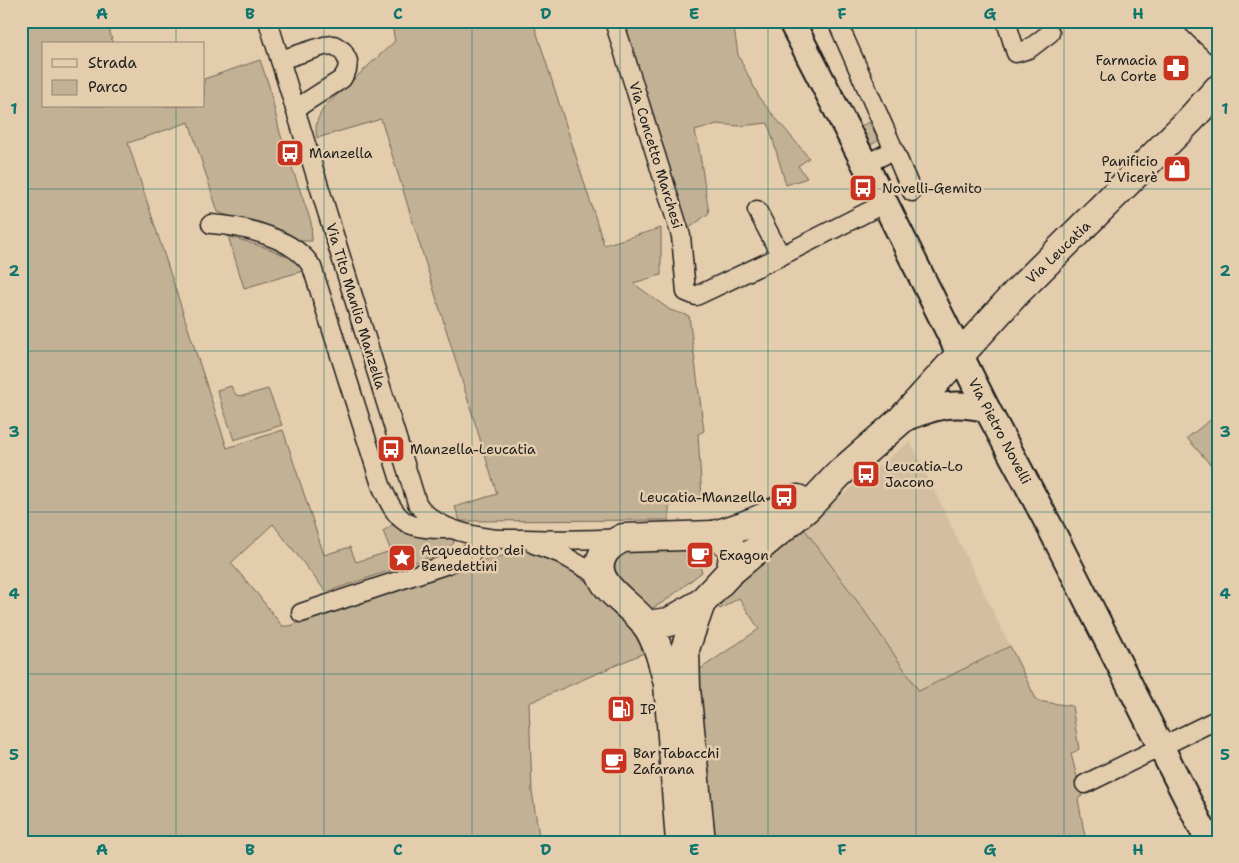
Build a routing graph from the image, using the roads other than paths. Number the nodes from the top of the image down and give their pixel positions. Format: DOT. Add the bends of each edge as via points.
graph roads {
  1 [pos="268,21"];
  2 [pos="614,21"];
  3 [pos="791,21"];
  4 [pos="837,21"];
  5 [pos="1006,21"];
  6 [pos="1191,21"];
  7 [pos="1050,33"];
  8 [pos="1218,47"];
  9 [pos="280,60"];
  10 [pos="1218,89"];
  11 [pos="295,109"];
  12 [pos="894,150"];
  13 [pos="864,165"];
  14 [pos="912,192"];
  15 [pos="885,203"];
  16 [pos="756,210"];
  17 [pos="211,224"];
  18 [pos="781,256"];
  19 [pos="960,354"];
  20 [pos="987,409"];
  21 [pos="902,419"];
  22 [pos="839,474"];
  23 [pos="388,500"];
  24 [pos="417,503"];
  25 [pos="451,529"];
  26 [pos="714,535"];
  27 [pos="484,538"];
  28 [pos="623,538"];
  29 [pos="517,539"];
  30 [pos="730,572"];
  31 [pos="601,577"];
  32 [pos="701,603"];
  33 [pos="301,613"];
  34 [pos="646,624"];
  35 [pos="1218,719"];
  36 [pos="1161,747"];
  37 [pos="1085,784"];
  38 [pos="680,842"];
  39 [pos="701,842"];
  40 [pos="1209,842"];
  1 -- 9 [label="street, Via Tito Manlio Manzella"];
  2 -- 18 [label="street, Via Concetto Marchesi" via="681,236 686,292 696,296"];
  3 -- 13 [label="main road, Via Pietro Novelli"];
  4 -- 12 [label="street"];
  5 -- 7 [label="street" via="1016,53 1028,49"];
  6 -- 8 [label="street"];
  9 -- 11 [label="street, Via Tito Manlio Manzella"];
  9 -- 11 [label="street" via="334,45 343,51 348,61 342,79"];
  10 -- 19 [label="main road, Via Leucatia"];
  11 -- 24 [label="street, Via Tito Manlio Manzella"];
  12 -- 13 [label="street"];
  12 -- 14 [label="street"];
  13 -- 15 [label="main road, Via Pietro Novelli"];
  15 -- 18 [label="street"];
  15 -- 19 [label="main road, Via Pietro Novelli"];
  16 -- 18 [label="street"];
  17 -- 23 [label="street" via="255,232 279,241 307,258"];
  19 -- 20 [label="main road, Via Pietro Novelli"];
  19 -- 21 [label="main road, Via Leucatia"];
  20 -- 21 [label="main road, Via Leucatia" via="944,405"];
  20 -- 36 [label="main road, Via Pietro Novelli"];
  21 -- 22 [label="main road, Via Leucatia"];
  22 -- 26 [label="main road, Via Leucatia" via="773,514"];
  22 -- 30 [label="main road, Via Leucatia" via="808,507"];
  23 -- 24 [label="street" via="405,507"];
  23 -- 25 [label="street" via="399,518 411,525 424,529"];
  24 -- 25 [label="street, Via Tito Manlio Manzella" via="429,517"];
  25 -- 27 [label="street, Via Tito Manlio Manzella"];
  26 -- 28 [label="main road, Via Leucatia"];
  26 -- 30 [label="main road" via="732,548 734,557"];
  27 -- 29 [label="street"];
  27 -- 33 [label="street" via="472,553 448,564"];
  28 -- 29 [label="street"];
  28 -- 31 [label="main road" via="612,543 602,556"];
  29 -- 31 [label="street" via="559,553"];
  30 -- 32 [label="main road, Via Leucatia"];
  31 -- 34 [label="main road"];
  32 -- 34 [label="main road" via="669,622"];
  32 -- 39 [label="main road" via="685,649"];
  34 -- 38 [label="main road" via="659,652 668,684"];
  35 -- 36 [label="street"];
  36 -- 37 [label="street"];
  36 -- 40 [label="main road, Via Pietro Novelli"];
}
